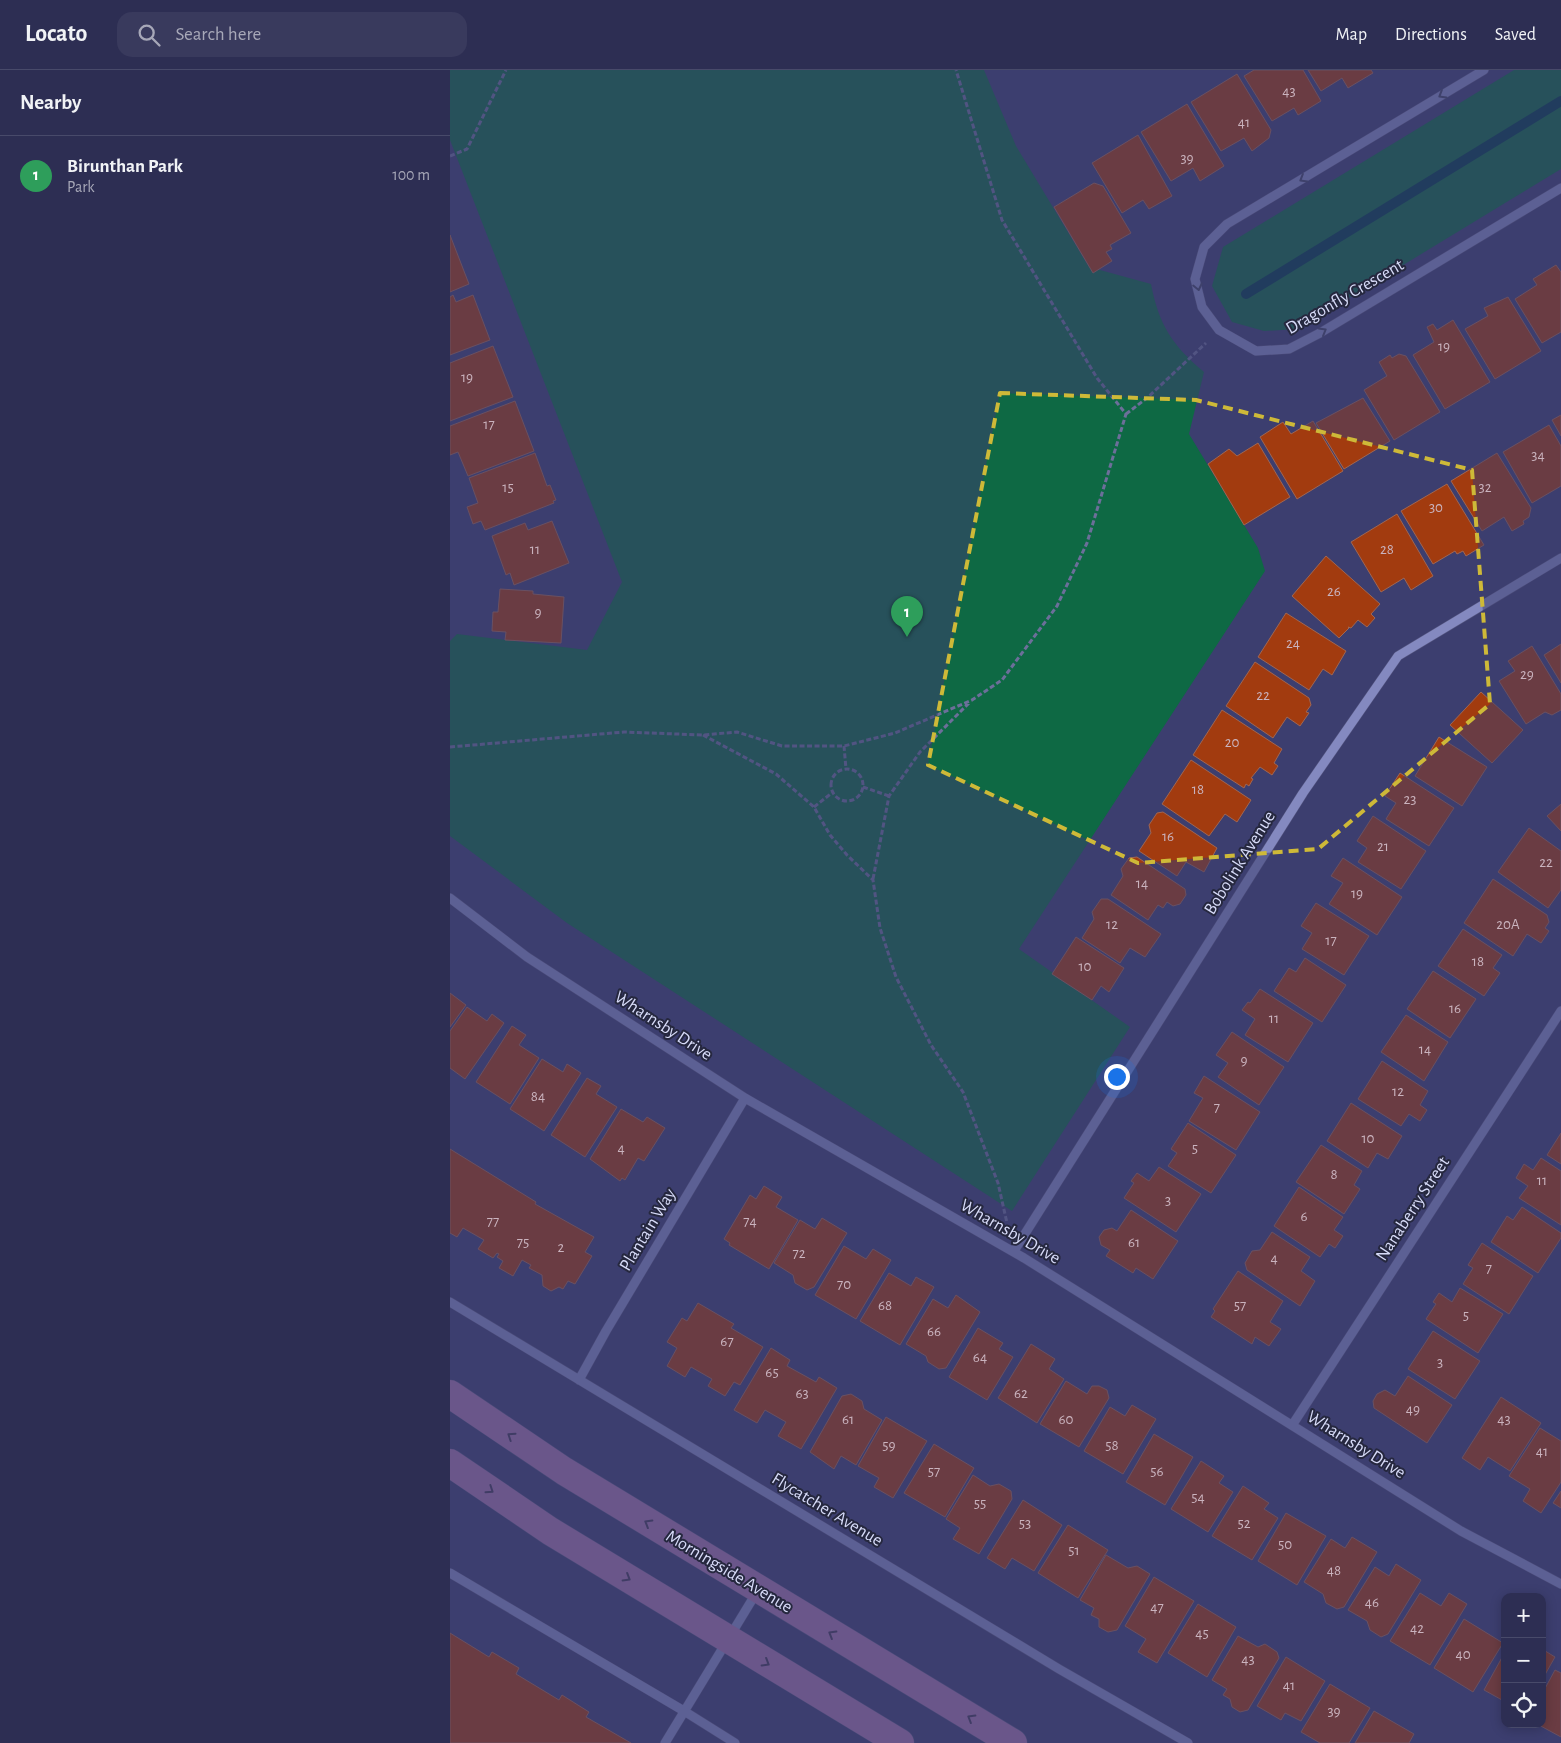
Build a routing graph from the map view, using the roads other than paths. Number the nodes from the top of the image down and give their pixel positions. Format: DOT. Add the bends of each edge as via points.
graph roads {
  1 [pos="1484,70"];
  2 [pos="1561,188"];
  3 [pos="1561,558"];
  4 [pos="450,898"];
  5 [pos="1561,1011"];
  6 [pos="745,1098"];
  7 [pos="1014,1252"];
  8 [pos="450,1302"];
  9 [pos="579,1380"];
  10 [pos="450,1394"];
  11 [pos="1293,1424"];
  12 [pos="450,1463"];
  13 [pos="450,1573"];
  14 [pos="1561,1584"];
  15 [pos="758,1590"];
  16 [pos="727,1640"];
  17 [pos="684,1710"];
  18 [pos="665,1743"];
  19 [pos="735,1743"];
  20 [pos="900,1743"];
  21 [pos="1013,1743"];
  22 [pos="1188,1743"];
  1 -- 2 [label="street, Dragonfly Crescent, one-way" via="1227,224 1204,247 1196,279 1202,307 1219,330 1256,351 1289,349 1320,334"];
  3 -- 7 [label="street, Bobolink Avenue" via="1398,656 1303,793"];
  4 -- 6 [label="street, Wharnsby Drive" via="527,957"];
  5 -- 11 [label="street, Nanaberry Street"];
  6 -- 7 [label="street, Wharnsby Drive"];
  6 -- 9 [label="street, Plantain Way"];
  7 -- 11 [label="street, Wharnsby Drive"];
  8 -- 9 [label="street, Flycatcher Avenue"];
  9 -- 22 [label="street, Flycatcher Avenue"];
  15 -- 10 [label="main road, Morningside Avenue, one-way" via="564,1471"];
  11 -- 14 [label="street, Wharnsby Drive" via="1461,1531"];
  12 -- 16 [label="main road, one-way" via="550,1531"];
  13 -- 17 [label="street"];
  15 -- 16 [label="street"];
  21 -- 15 [label="main road, Morningside Avenue, one-way"];
  16 -- 17 [label="street"];
  16 -- 20 [label="main road, one-way"];
  17 -- 18 [label="street"];
  17 -- 19 [label="street"];
}
